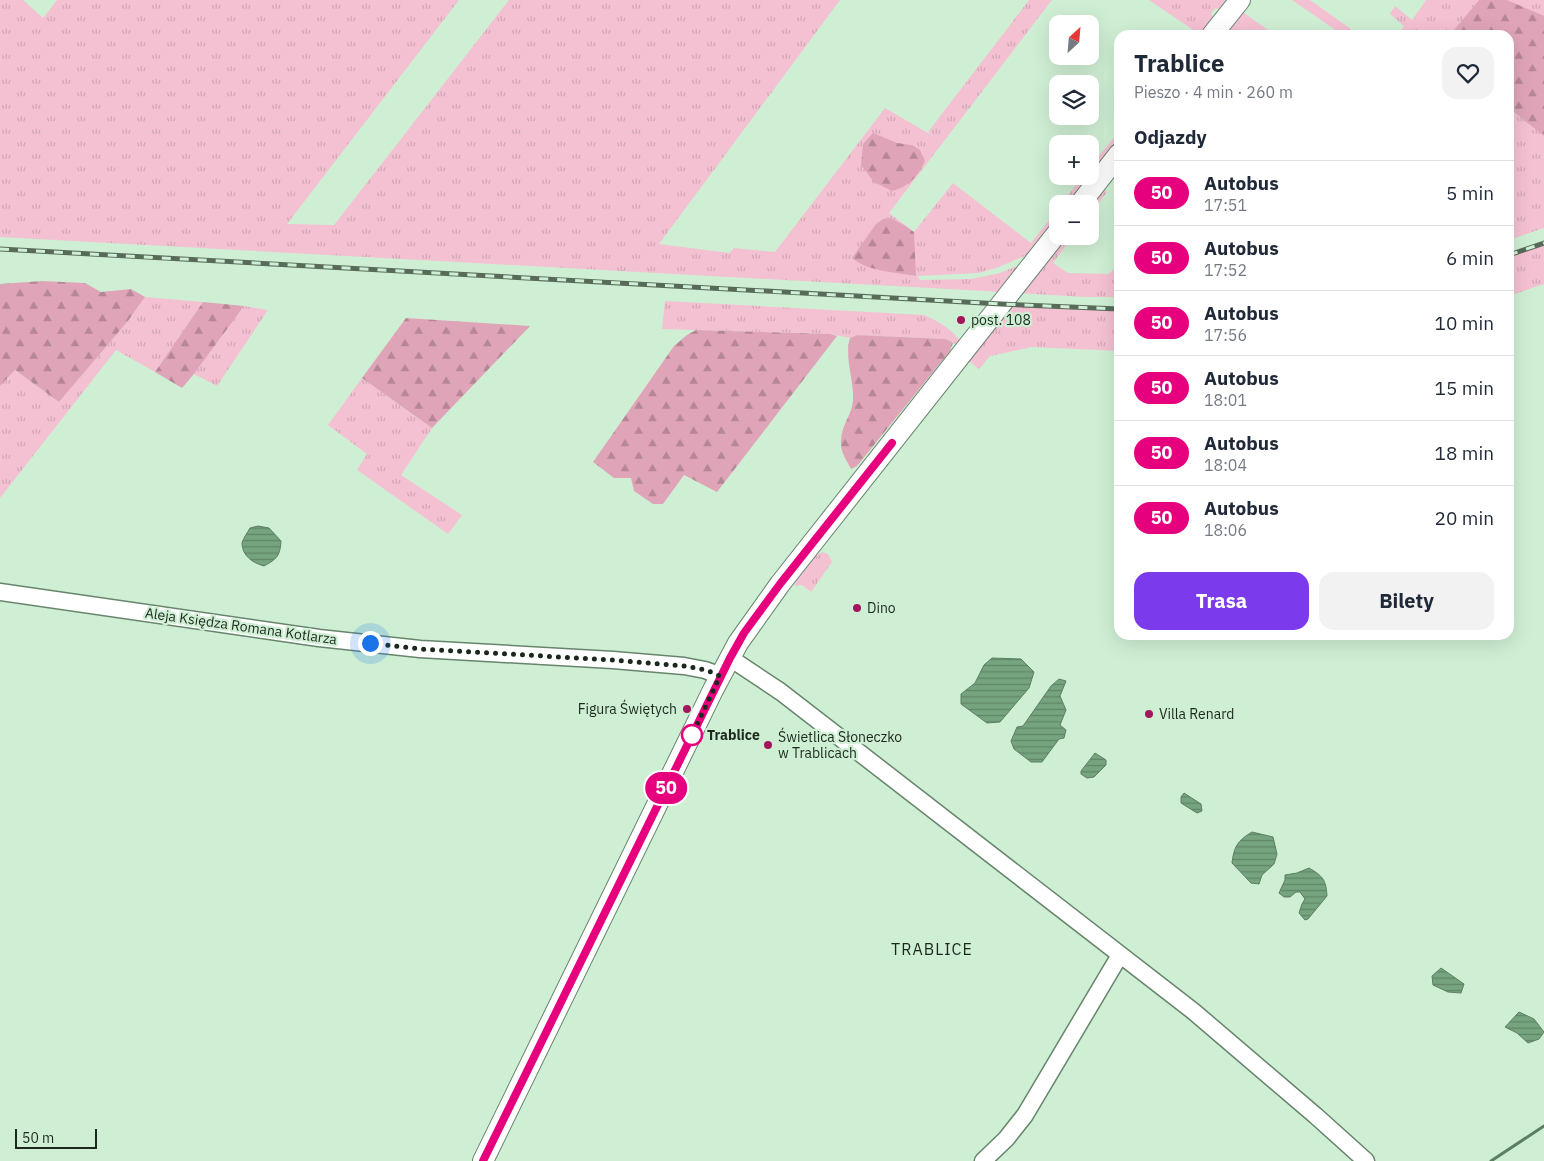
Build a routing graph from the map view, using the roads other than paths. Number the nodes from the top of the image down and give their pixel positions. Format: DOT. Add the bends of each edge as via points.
graph roads {
  1 [pos="1240,0"];
  2 [pos="1216,30"];
  3 [pos="1114,160"];
  4 [pos="1087,195"];
  5 [pos="1049,244"];
  6 [pos="0,592"];
  7 [pos="725,667"];
  8 [pos="1120,955"];
  9 [pos="483,1161"];
  10 [pos="983,1161"];
  11 [pos="1366,1161"];
  1 -- 2 [label="main road"];
  3 -- 4 [label="main road"];
  5 -- 7 [label="main road" via="780,584 744,633"];
  6 -- 7 [label="street, Aleja Księdza Romana Kotlarza" via="319,638 420,649 613,660 706,670"];
  7 -- 8 [label="street, Aleja Księdza Romana Kotlarza" via="781,692"];
  7 -- 9 [label="main road"];
  8 -- 10 [label="street" via="1025,1115"];
  8 -- 11 [label="street, Aleja Księdza Romana Kotlarza" via="1192,1011"];
}
